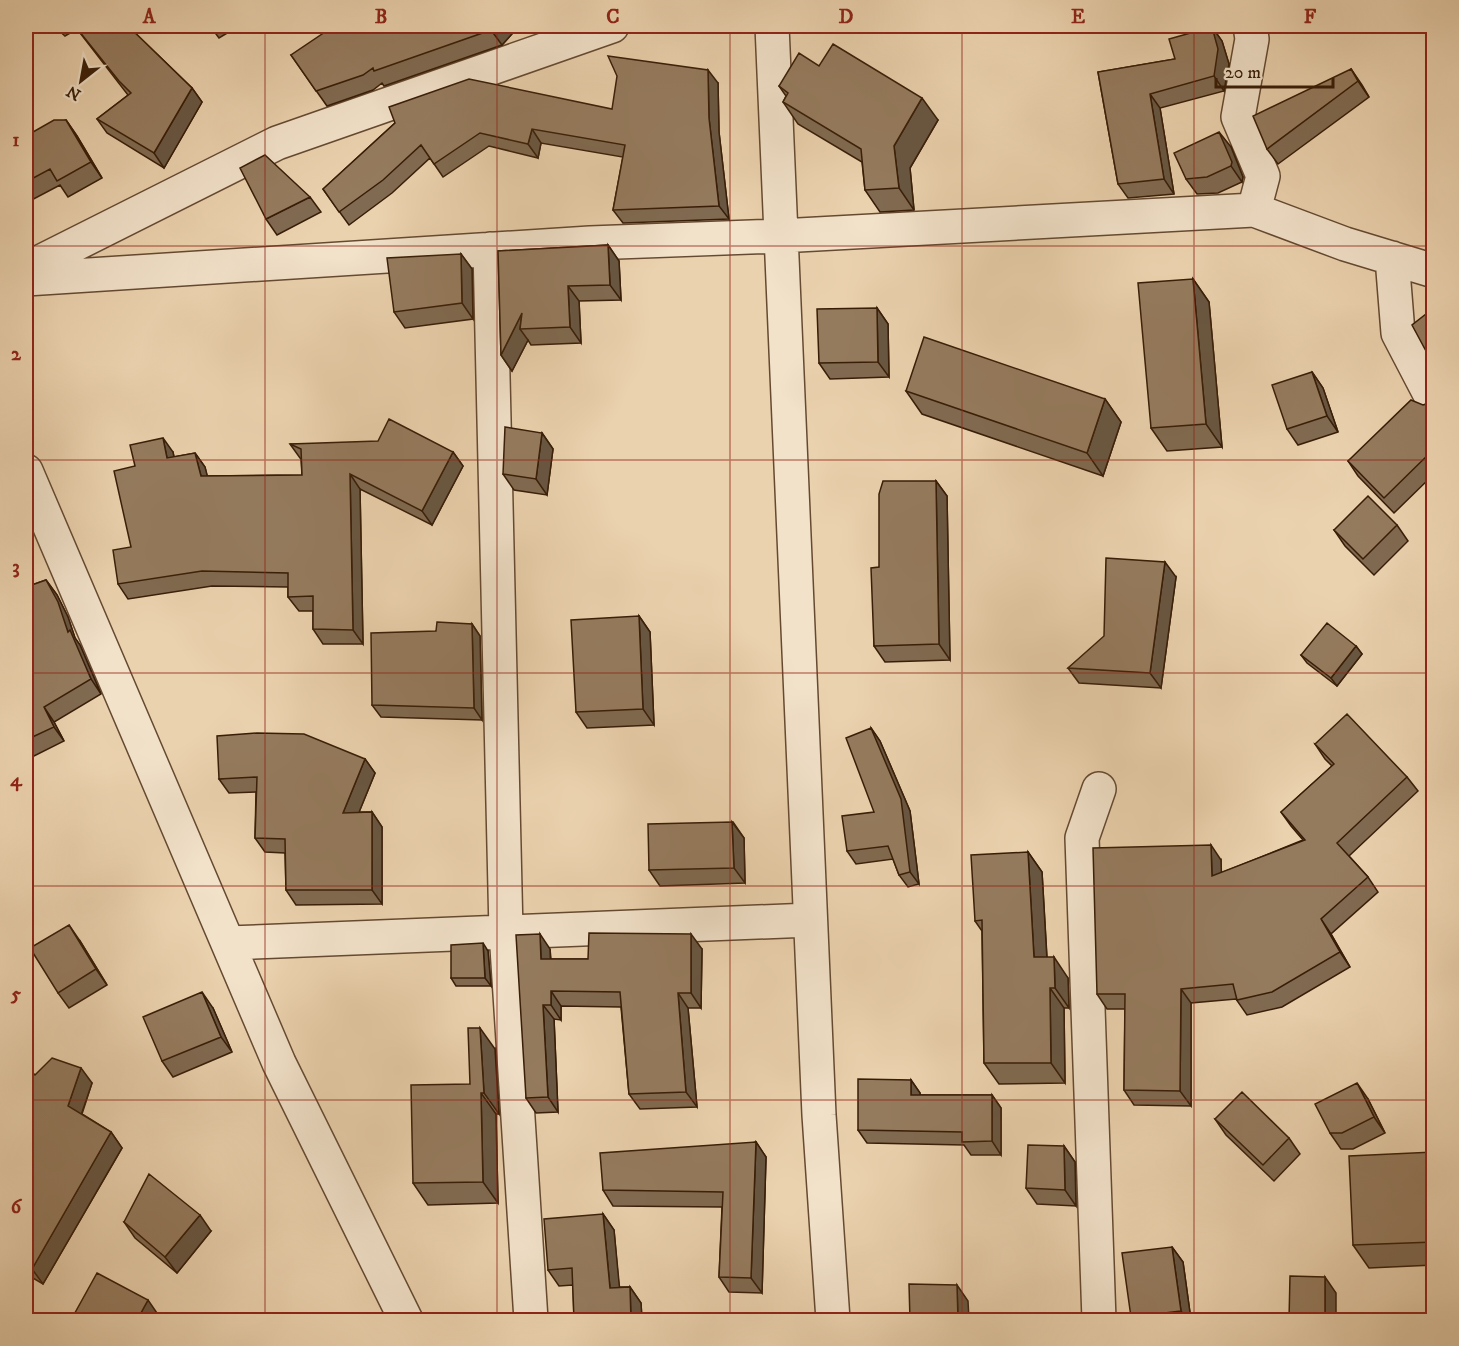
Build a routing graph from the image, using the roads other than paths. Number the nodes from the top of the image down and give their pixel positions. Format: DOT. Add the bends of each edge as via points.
graph roads {
  1 [pos="612,26"];
  2 [pos="772,26"];
  3 [pos="1250,26"];
  4 [pos="1254,210"];
  5 [pos="780,236"];
  6 [pos="490,249"];
  7 [pos="1392,258"];
  8 [pos="26,268"];
  9 [pos="1434,271"];
  10 [pos="26,279"];
  11 [pos="1434,402"];
  12 [pos="26,471"];
  13 [pos="1099,789"];
  14 [pos="810,920"];
  15 [pos="506,932"];
  16 [pos="228,943"];
  17 [pos="406,1320"];
  18 [pos="531,1320"];
  19 [pos="832,1320"];
  20 [pos="1099,1320"];
  1 -- 8 [label="street" via="277,143"];
  2 -- 5 [label="street"];
  3 -- 4 [label="street" via="1252,39 1238,117 1263,176"];
  4 -- 5 [label="street"];
  4 -- 7 [label="street"];
  5 -- 6 [label="street"];
  5 -- 14 [label="street"];
  6 -- 10 [label="street"];
  6 -- 15 [label="street"];
  7 -- 9 [label="street"];
  7 -- 11 [label="street" via="1398,333"];
  12 -- 16 [label="street"];
  13 -- 20 [label="street" via="1082,838"];
  14 -- 15 [label="street"];
  14 -- 19 [label="street"];
  15 -- 16 [label="street"];
  15 -- 18 [label="street"];
  16 -- 17 [label="street" via="279,1063"];
}
